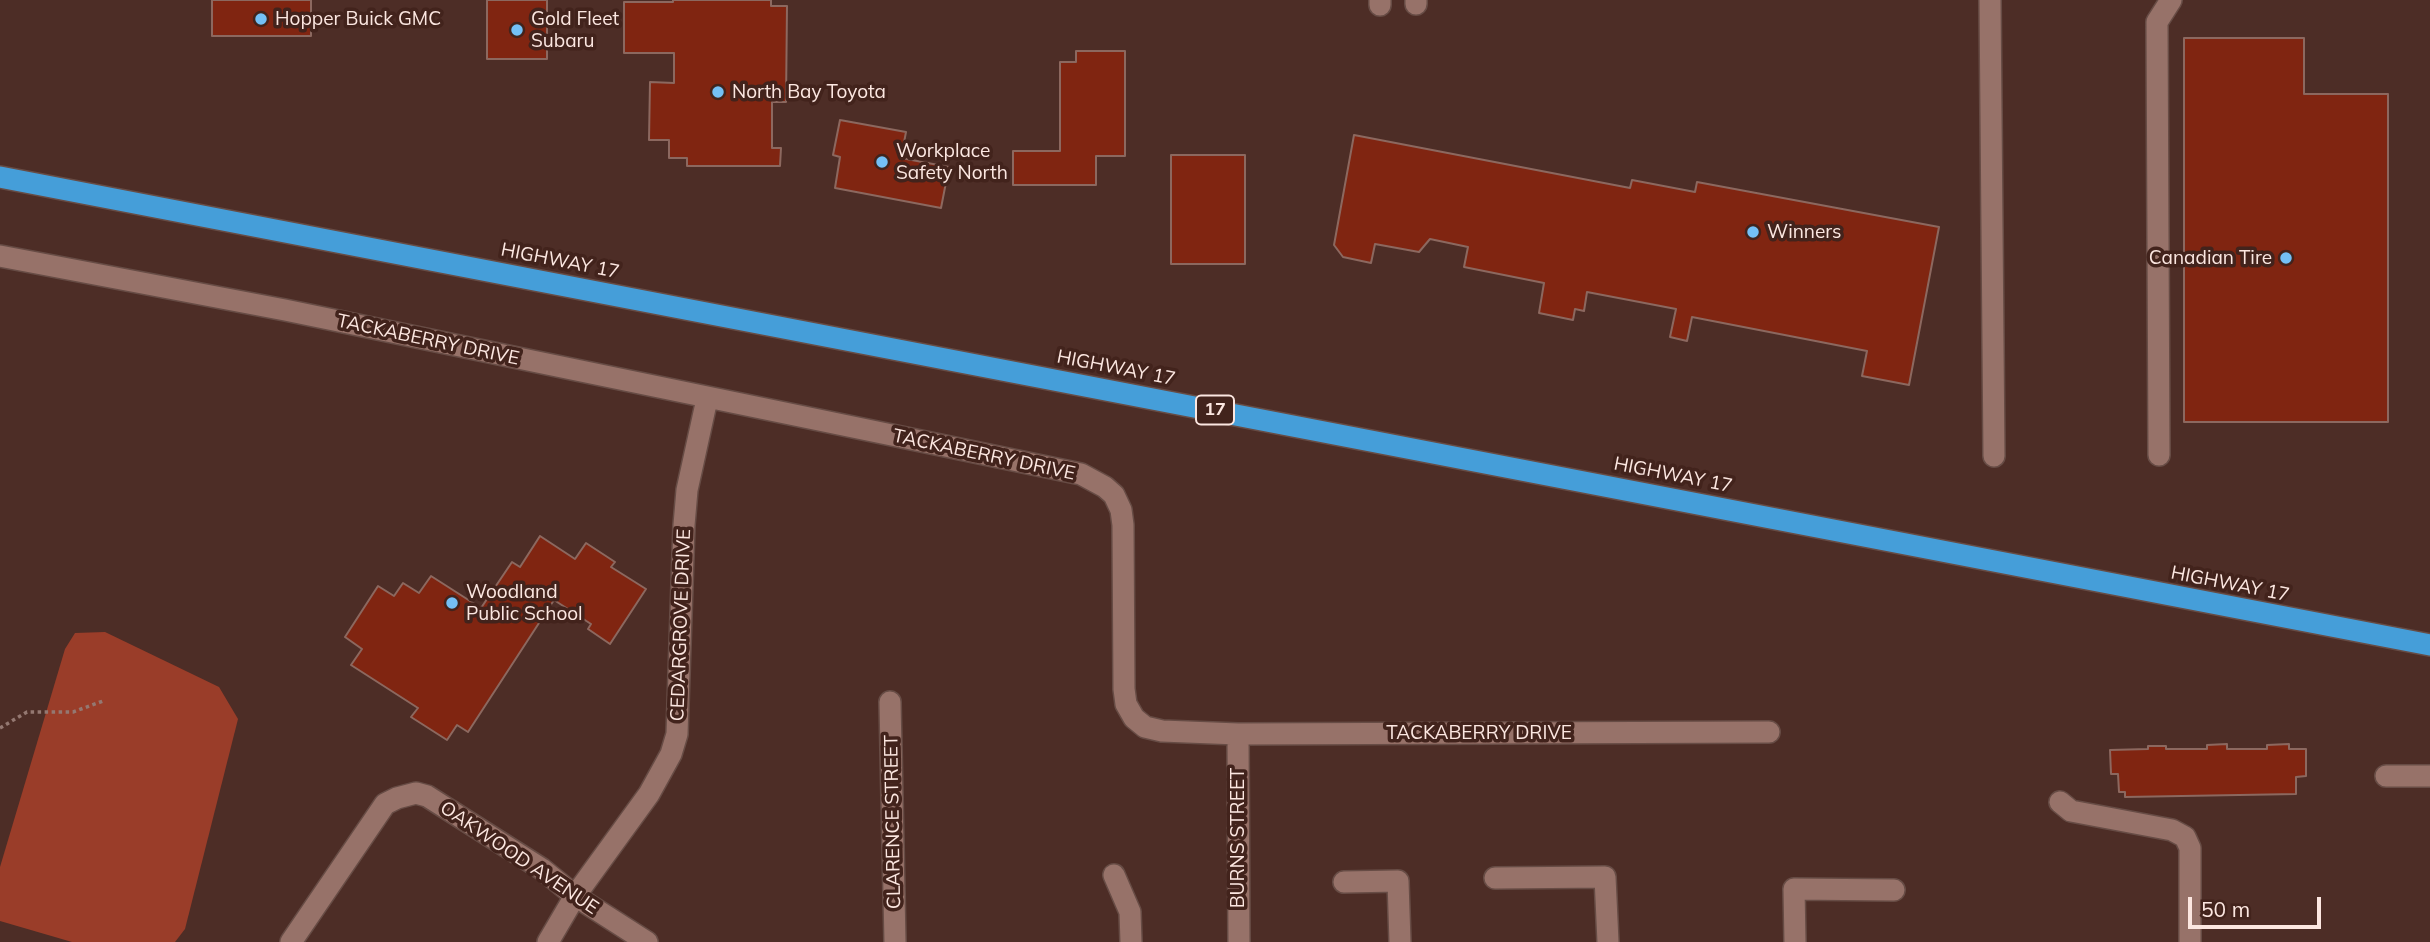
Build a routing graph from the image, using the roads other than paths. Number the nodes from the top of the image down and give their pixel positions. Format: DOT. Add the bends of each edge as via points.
graph roads {
  1 [pos="1990,0"];
  2 [pos="2171,0"];
  3 [pos="0,177"];
  4 [pos="0,256"];
  5 [pos="707,399"];
  6 [pos="2159,455"];
  7 [pos="1994,456"];
  8 [pos="2430,645"];
  9 [pos="890,702"];
  10 [pos="1769,732"];
  11 [pos="1238,734"];
  12 [pos="2386,776"];
  13 [pos="2430,776"];
  14 [pos="2060,802"];
  15 [pos="1114,875"];
  16 [pos="1495,878"];
  17 [pos="1344,882"];
  18 [pos="1894,890"];
  19 [pos="575,896"];
  20 [pos="290,942"];
  21 [pos="548,942"];
  22 [pos="647,942"];
  23 [pos="895,942"];
  24 [pos="1131,942"];
  25 [pos="1239,942"];
  26 [pos="1400,942"];
  27 [pos="1608,942"];
  28 [pos="1795,942"];
  29 [pos="2190,942"];
  1 -- 7 [label="street"];
  2 -- 6 [label="street" via="2157,22"];
  3 -- 8 [label="highway, HIGHWAY 17 / 17"];
  4 -- 5 [label="street, TACKABERRY DRIVE" via="285,310"];
  5 -- 11 [label="street, TACKABERRY DRIVE" via="1081,474 1105,487 1114,495 1123,525 1126,704 1145,727"];
  5 -- 19 [label="street, CEDARGROVE DRIVE" via="684,525 677,734 649,794"];
  9 -- 23 [label="street, CLARENCE STREET"];
  10 -- 11 [label="street, TACKABERRY DRIVE"];
  11 -- 25 [label="street, BURNS STREET"];
  12 -- 13 [label="street"];
  14 -- 29 [label="street" via="2071,811 2172,830 2185,837 2190,848"];
  15 -- 24 [label="street" via="1130,912"];
  16 -- 27 [label="street" via="1605,877"];
  17 -- 26 [label="street" via="1398,881"];
  18 -- 28 [label="street" via="1794,889"];
  19 -- 20 [label="street, OAKWOOD AVENUE" via="542,869 416,793 385,804"];
  19 -- 21 [label="street, CEDARGROVE DRIVE"];
  19 -- 22 [label="street, OAKWOOD AVENUE"];
}
